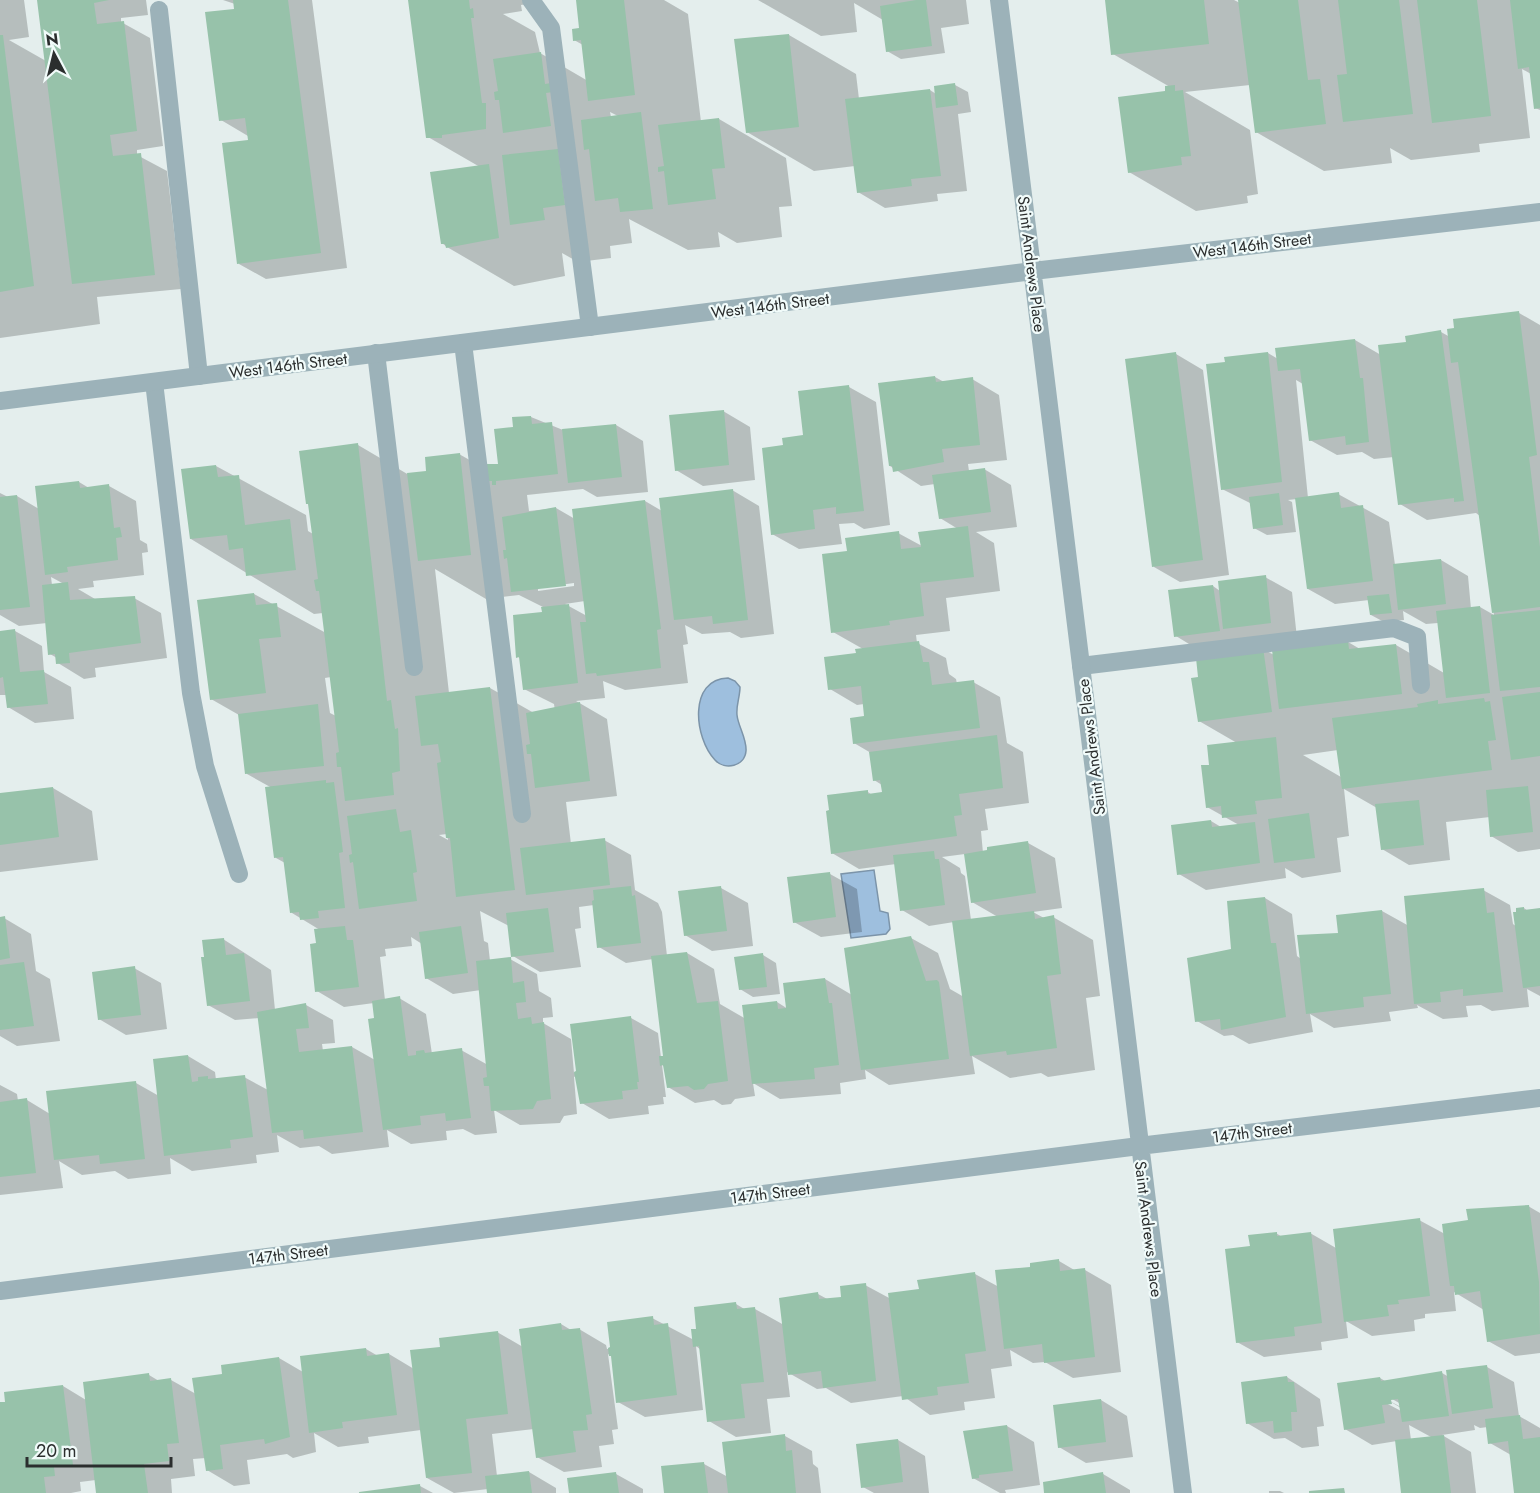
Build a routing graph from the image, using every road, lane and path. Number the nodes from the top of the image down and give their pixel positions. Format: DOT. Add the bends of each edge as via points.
graph roads {
  1 [pos="531,0"];
  2 [pos="999,0"];
  3 [pos="159,10"];
  4 [pos="1540,212"];
  5 [pos="1034,271"];
  6 [pos="590,327"];
  7 [pos="463,343"];
  8 [pos="376,353"];
  9 [pos="199,376"];
  10 [pos="154,382"];
  11 [pos="0,401"];
  12 [pos="1081,666"];
  13 [pos="414,667"];
  14 [pos="1421,686"];
  15 [pos="522,814"];
  16 [pos="239,874"];
  17 [pos="1540,1098"];
  18 [pos="1139,1146"];
  19 [pos="0,1291"];
  20 [pos="1183,1493"];
  1 -- 6 [label="street" via="551,27"];
  2 -- 5 [label="street, Saint Andrews Place"];
  3 -- 9 [label="street"];
  4 -- 5 [label="street, West 146th Street"];
  5 -- 6 [label="street, West 146th Street"];
  5 -- 12 [label="street, Saint Andrews Place"];
  6 -- 7 [label="street, West 146th Street"];
  7 -- 8 [label="street, West 146th Street"];
  7 -- 15 [label="street"];
  8 -- 9 [label="street, West 146th Street"];
  8 -- 13 [label="street"];
  9 -- 10 [label="street, West 146th Street"];
  10 -- 11 [label="street, West 146th Street"];
  10 -- 16 [label="street" via="191,693 205,766"];
  12 -- 14 [label="street" via="1394,628 1417,637"];
  12 -- 18 [label="street, Saint Andrews Place"];
  17 -- 18 [label="street, 147th Street"];
  18 -- 19 [label="street, 147th Street"];
  18 -- 20 [label="street, Saint Andrews Place"];
}
